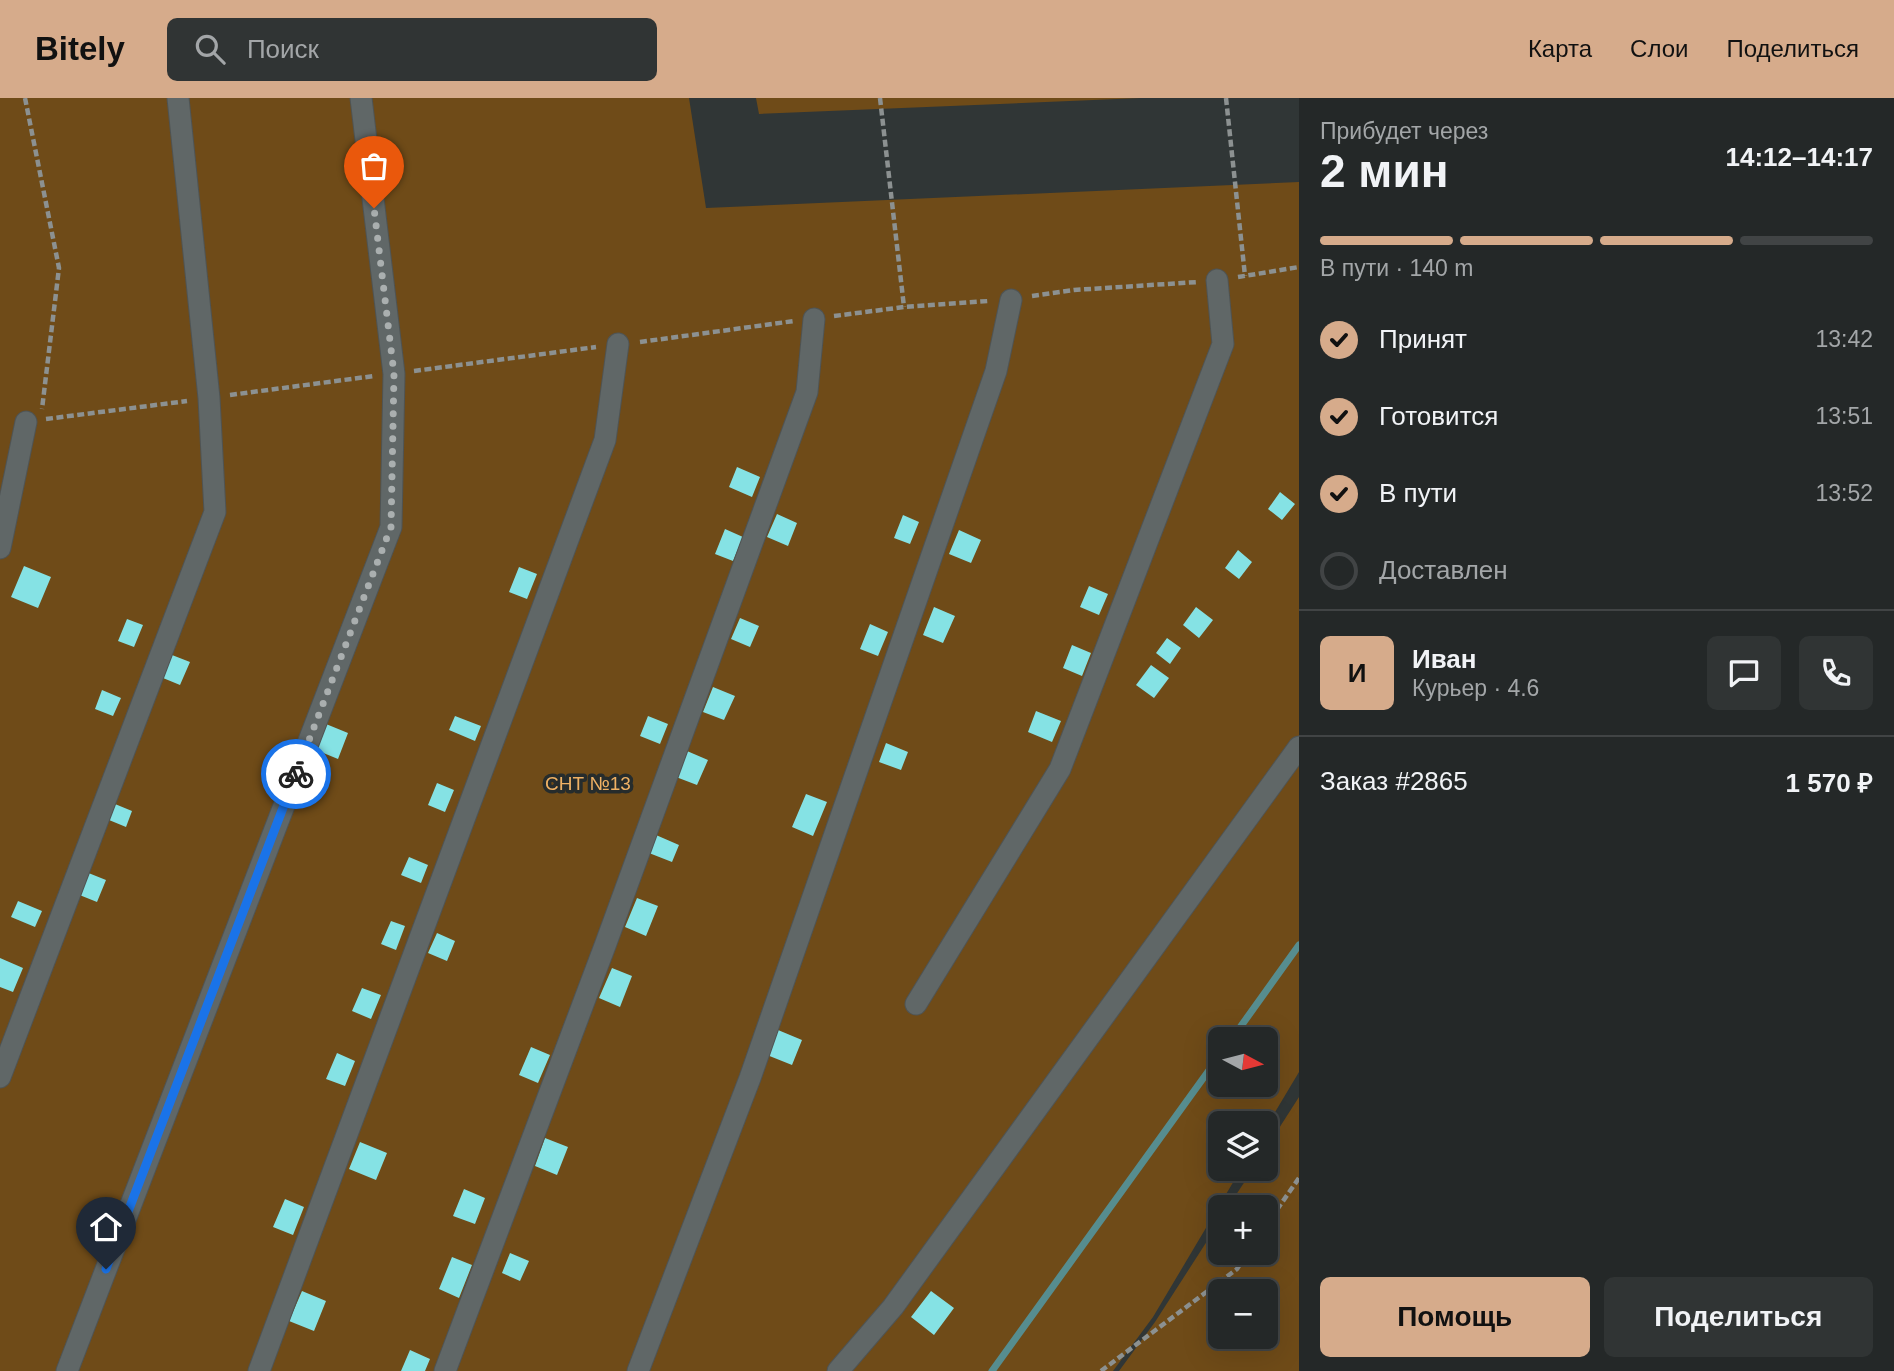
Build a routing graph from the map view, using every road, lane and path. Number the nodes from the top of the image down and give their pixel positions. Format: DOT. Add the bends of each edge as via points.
graph roads {
  1 [pos="25,98"];
  2 [pos="178,98"];
  3 [pos="361,98"];
  4 [pos="880,98"];
  5 [pos="1226,98"];
  6 [pos="1299,267"];
  7 [pos="1245,276"];
  8 [pos="1217,280"];
  9 [pos="1011,300"];
  10 [pos="904,307"];
  11 [pos="814,319"];
  12 [pos="618,344"];
  13 [pos="394,374"];
  14 [pos="209,398"];
  15 [pos="26,422"];
  16 [pos="0,548"];
  17 [pos="1299,747"];
  18 [pos="916,1004"];
  19 [pos="0,1077"];
  20 [pos="1299,1178"];
  21 [pos="1278,1208"];
  22 [pos="1240,1265"];
  23 [pos="67,1371"];
  24 [pos="259,1371"];
  25 [pos="445,1371"];
  26 [pos="638,1371"];
  27 [pos="838,1371"];
  28 [pos="1101,1371"];
  1 -- 14 [label="path" via="59,268 41,420"];
  2 -- 14 [label="lane"];
  3 -- 13 [label="lane"];
  4 -- 10 [label="path"];
  5 -- 7 [label="path"];
  6 -- 7 [label="path"];
  7 -- 8 [label="path"];
  8 -- 9 [label="path" via="1074,290"];
  8 -- 18 [label="lane" via="1223,344 1060,769"];
  9 -- 10 [label="path"];
  9 -- 26 [label="lane" via="996,371 755,1065"];
  10 -- 11 [label="path"];
  11 -- 12 [label="path"];
  11 -- 25 [label="lane" via="807,391"];
  12 -- 13 [label="path"];
  12 -- 24 [label="lane" via="605,440"];
  13 -- 14 [label="path"];
  13 -- 23 [label="lane" via="391,527"];
  14 -- 19 [label="lane" via="215,512"];
  15 -- 16 [label="lane"];
  17 -- 27 [label="lane" via="893,1307"];
  20 -- 21 [label="path"];
  22 -- 28 [label="path"];
}
